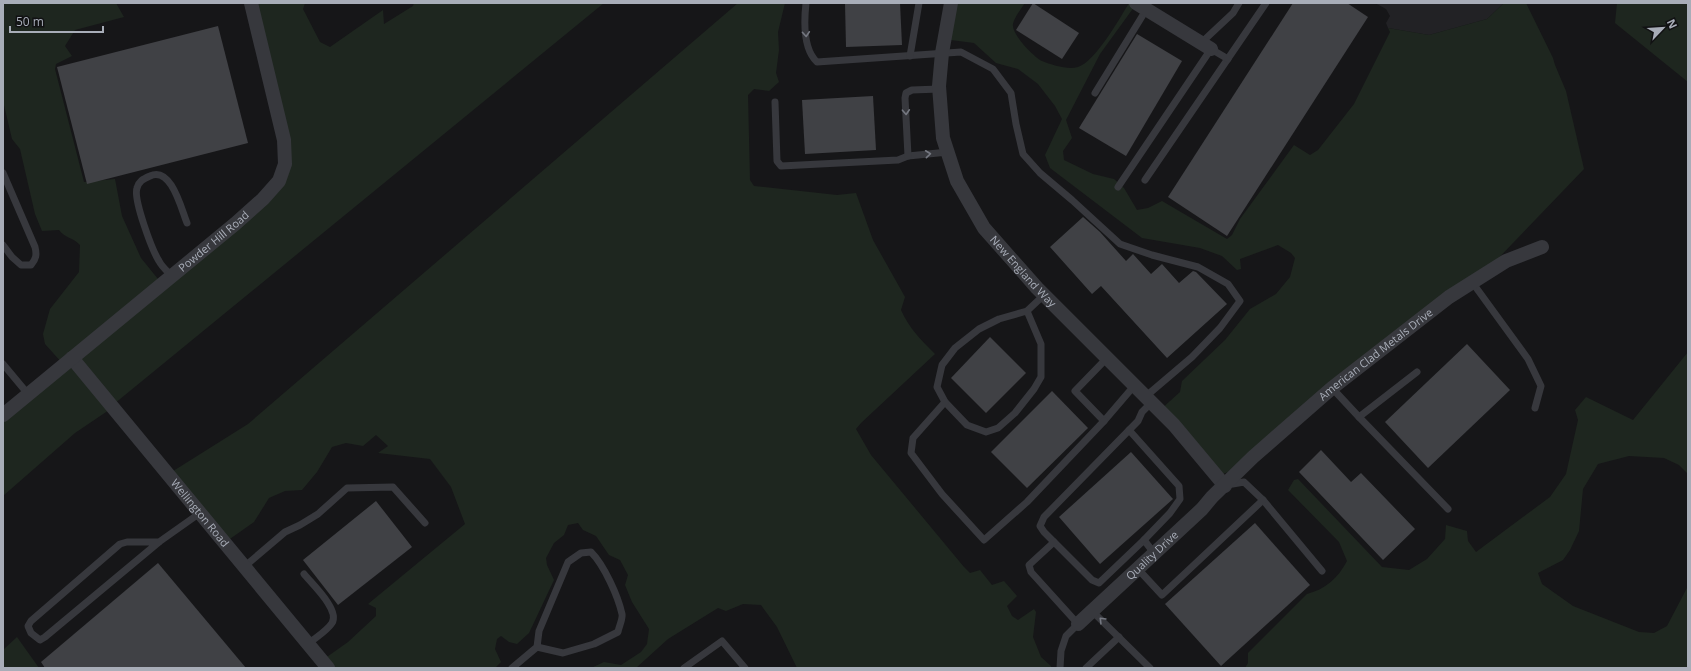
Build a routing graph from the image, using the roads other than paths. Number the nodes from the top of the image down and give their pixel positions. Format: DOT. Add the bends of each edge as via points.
graph roads {
  1 [pos="251,3"];
  2 [pos="806,3"];
  3 [pos="919,3"];
  4 [pos="951,3"];
  5 [pos="1239,3"];
  6 [pos="1266,3"];
  7 [pos="1141,6"];
  8 [pos="1206,46"];
  9 [pos="942,54"];
  10 [pos="910,56"];
  11 [pos="1228,59"];
  12 [pos="939,89"];
  13 [pos="1095,93"];
  14 [pos="774,102"];
  15 [pos="948,152"];
  16 [pos="908,156"];
  17 [pos="3,173"];
  18 [pos="1145,180"];
  19 [pos="1118,187"];
  20 [pos="187,223"];
  21 [pos="3,245"];
  22 [pos="1542,247"];
  23 [pos="171,275"];
  24 [pos="1472,282"];
  25 [pos="1044,295"];
  26 [pos="1027,311"];
  27 [pos="72,358"];
  28 [pos="1107,358"];
  29 [pos="3,364"];
  30 [pos="1417,372"];
  31 [pos="1134,386"];
  32 [pos="1332,388"];
  33 [pos="28,394"];
  34 [pos="1148,400"];
  35 [pos="945,402"];
  36 [pos="1535,408"];
  37 [pos="3,415"];
  38 [pos="1359,417"];
  39 [pos="1104,421"];
  40 [pos="1129,430"];
  41 [pos="1225,486"];
  42 [pos="1263,500"];
  43 [pos="1448,509"];
  44 [pos="200,513"];
  45 [pos="425,522"];
  46 [pos="1144,540"];
  47 [pos="159,542"];
  48 [pos="1054,542"];
  49 [pos="1154,553"];
  50 [pos="244,567"];
  51 [pos="1137,568"];
  52 [pos="1322,571"];
  53 [pos="304,574"];
  54 [pos="1092,610"];
  55 [pos="1078,624"];
  56 [pos="1119,637"];
  57 [pos="308,644"];
  58 [pos="537,647"];
  59 [pos="328,668"];
  60 [pos="512,668"];
  61 [pos="684,668"];
  62 [pos="745,668"];
  63 [pos="1060,668"];
  64 [pos="1086,668"];
  65 [pos="1150,668"];
  1 -- 23 [label="street, Powder Hill Road" via="284,140 285,164 279,181 263,199"];
  2 -- 10 [label="lane, one-way" via="807,47 817,62"];
  3 -- 10 [label="lane"];
  4 -- 9 [label="street, New England Way"];
  5 -- 8 [label="lane"];
  6 -- 11 [label="lane"];
  7 -- 8 [label="street"];
  7 -- 13 [label="lane"];
  8 -- 11 [label="lane"];
  8 -- 19 [label="lane"];
  9 -- 10 [label="lane"];
  9 -- 12 [label="street, New England Way"];
  9 -- 34 [label="lane" via="961,52 993,69 1011,93 1023,154 1120,244 1198,267 1228,284 1240,301 1220,328"];
  11 -- 18 [label="lane"];
  12 -- 15 [label="street, New England Way" via="943,138"];
  12 -- 16 [label="lane, one-way" via="912,90 906,93"];
  14 -- 16 [label="lane" via="777,161 781,166 898,160"];
  16 -- 15 [label="lane, one-way"];
  15 -- 25 [label="street, New England Way" via="957,181 984,228"];
  17 -- 21 [label="lane" via="35,247 35,260 31,265 21,265"];
  20 -- 23 [label="lane" via="170,181 164,176 154,174 142,180 136,195 144,224 159,262"];
  22 -- 24 [label="street, American Clad Metals Drive" via="1506,261"];
  23 -- 27 [label="street, Powder Hill Road"];
  24 -- 32 [label="street, American Clad Metals Drive" via="1449,296"];
  24 -- 36 [label="lane" via="1528,359 1541,386"];
  25 -- 26 [label="lane"];
  25 -- 28 [label="street, New England Way"];
  26 -- 35 [label="lane" via="999,319 979,329 955,348 942,365 937,387"];
  26 -- 35 [label="lane" via="1041,344 1041,377 1015,413 998,428 986,432 967,426"];
  27 -- 33 [label="street, Powder Hill Road"];
  27 -- 44 [label="street, Wellington Road"];
  28 -- 31 [label="street, New England Way"];
  28 -- 39 [label="lane" via="1075,391"];
  29 -- 33 [label="lane"];
  30 -- 38 [label="lane"];
  31 -- 34 [label="street, New England Way"];
  31 -- 39 [label="lane"];
  32 -- 38 [label="lane"];
  32 -- 41 [label="street, American Clad Metals Drive" via="1253,457"];
  33 -- 37 [label="street, Powder Hill Road"];
  34 -- 40 [label="lane" via="1138,421"];
  34 -- 41 [label="street, New England Way" via="1174,425"];
  35 -- 39 [label="lane" via="913,438 910,454 984,540 1027,502"];
  38 -- 43 [label="lane"];
  40 -- 46 [label="lane" via="1179,486 1180,499"];
  40 -- 48 [label="lane" via="1044,517 1040,526"];
  41 -- 42 [label="lane" via="1244,482"];
  41 -- 49 [label="street, Quality Drive"];
  42 -- 51 [label="lane" via="1162,595"];
  42 -- 52 [label="lane"];
  44 -- 47 [label="lane"];
  44 -- 50 [label="street, Wellington Road"];
  45 -- 50 [label="lane" via="393,487 347,488 318,514 285,532"];
  46 -- 48 [label="lane" via="1099,583 1092,580"];
  46 -- 49 [label="lane"];
  47 -- 47 [label="lane" via="45,637 40,640 31,633 28,626 31,621 120,544"];
  48 -- 55 [label="lane" via="1029,565 1032,572"];
  49 -- 51 [label="street, Quality Drive"];
  50 -- 57 [label="street, Wellington Road"];
  51 -- 54 [label="street, Quality Drive"];
  53 -- 57 [label="lane" via="331,607 334,618 331,624"];
  54 -- 55 [label="street, Quality Drive"];
  56 -- 54 [label="lane, one-way"];
  55 -- 63 [label="lane" via="1066,636"];
  56 -- 64 [label="lane"];
  56 -- 65 [label="lane"];
  57 -- 59 [label="street, Wellington Road"];
  58 -- 58 [label="lane" via="539,631 568,562 581,553 591,552 614,591 622,615 618,632 594,644 563,653"];
  58 -- 60 [label="lane"];
  61 -- 62 [label="lane" via="722,641"];
}
